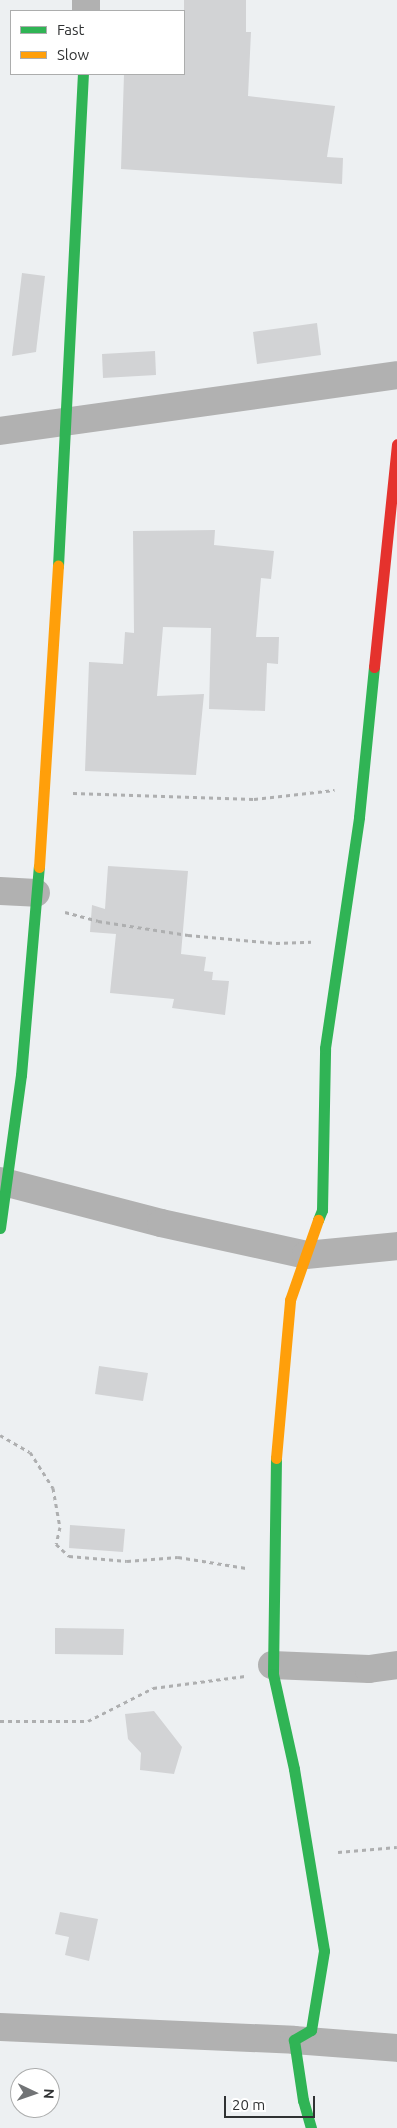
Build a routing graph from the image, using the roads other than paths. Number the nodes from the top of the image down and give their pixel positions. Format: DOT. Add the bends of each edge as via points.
graph roads {
  1 [pos="83,75"];
  2 [pos="397,375"];
  3 [pos="68,422"];
  4 [pos="0,431"];
  5 [pos="397,444"];
  6 [pos="0,891"];
  7 [pos="36,893"];
  8 [pos="3,1182"];
  9 [pos="0,1228"];
  10 [pos="397,1246"];
  11 [pos="306,1255"];
  12 [pos="397,1664"];
  13 [pos="272,1670"];
  14 [pos="0,2027"];
  15 [pos="294,2040"];
  16 [pos="397,2048"];
  17 [pos="311,2128"];
  1 -- 3 [label="street"];
  2 -- 3 [label="street"];
  3 -- 4 [label="street"];
  3 -- 7 [label="street"];
  5 -- 11 [label="street" via="362,788 325,1048 322,1210"];
  6 -- 7 [label="street"];
  7 -- 8 [label="street" via="21,1075"];
  8 -- 9 [label="street"];
  8 -- 11 [label="street" via="161,1223"];
  10 -- 11 [label="street"];
  11 -- 13 [label="street" via="289,1309 276,1464"];
  12 -- 13 [label="street" via="369,1669"];
  13 -- 15 [label="street" via="294,1769 324,1951 311,2030"];
  14 -- 15 [label="street"];
  15 -- 16 [label="street"];
  15 -- 17 [label="street" via="303,2100"];
}
